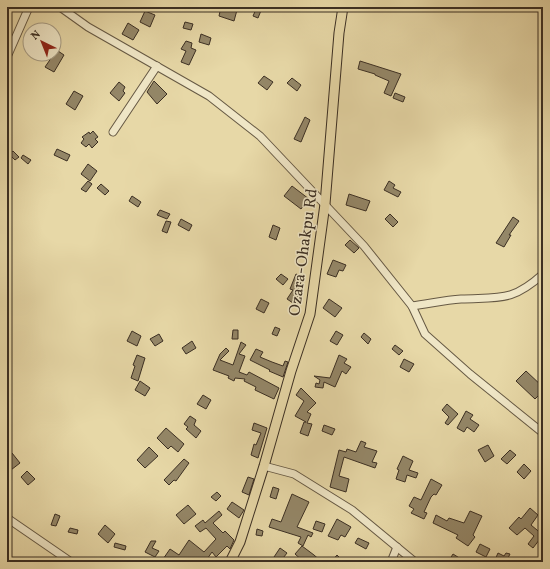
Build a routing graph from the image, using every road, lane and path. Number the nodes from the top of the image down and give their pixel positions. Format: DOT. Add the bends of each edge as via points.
graph roads {
  1 [pos="29,7"];
  2 [pos="60,7"];
  3 [pos="343,7"];
  4 [pos="7,57"];
  5 [pos="156,66"];
  6 [pos="113,132"];
  7 [pos="325,204"];
  8 [pos="543,274"];
  9 [pos="412,306"];
  10 [pos="543,434"];
  11 [pos="264,466"];
  12 [pos="7,518"];
  13 [pos="397,547"];
  14 [pos="71,562"];
  15 [pos="230,562"];
  16 [pos="391,562"];
  17 [pos="415,562"];
  1 -- 4 [label="street"];
  2 -- 5 [label="street" via="88,27"];
  3 -- 7 [label="main road, Ozara-Ohakpu Rd"];
  5 -- 6 [label="street"];
  5 -- 7 [label="street" via="209,96 260,136"];
  7 -- 9 [label="street" via="364,246"];
  7 -- 11 [label="main road, Ozara-Ohakpu Rd" via="310,314"];
  8 -- 9 [label="street" via="528,287 514,294 488,300 460,299"];
  9 -- 10 [label="street" via="425,334"];
  11 -- 13 [label="street" via="294,474 352,510"];
  11 -- 15 [label="main road, Ozara-Ohakpu Rd" via="240,542"];
  12 -- 14 [label="street"];
  13 -- 16 [label="street"];
  13 -- 17 [label="street"];
}
